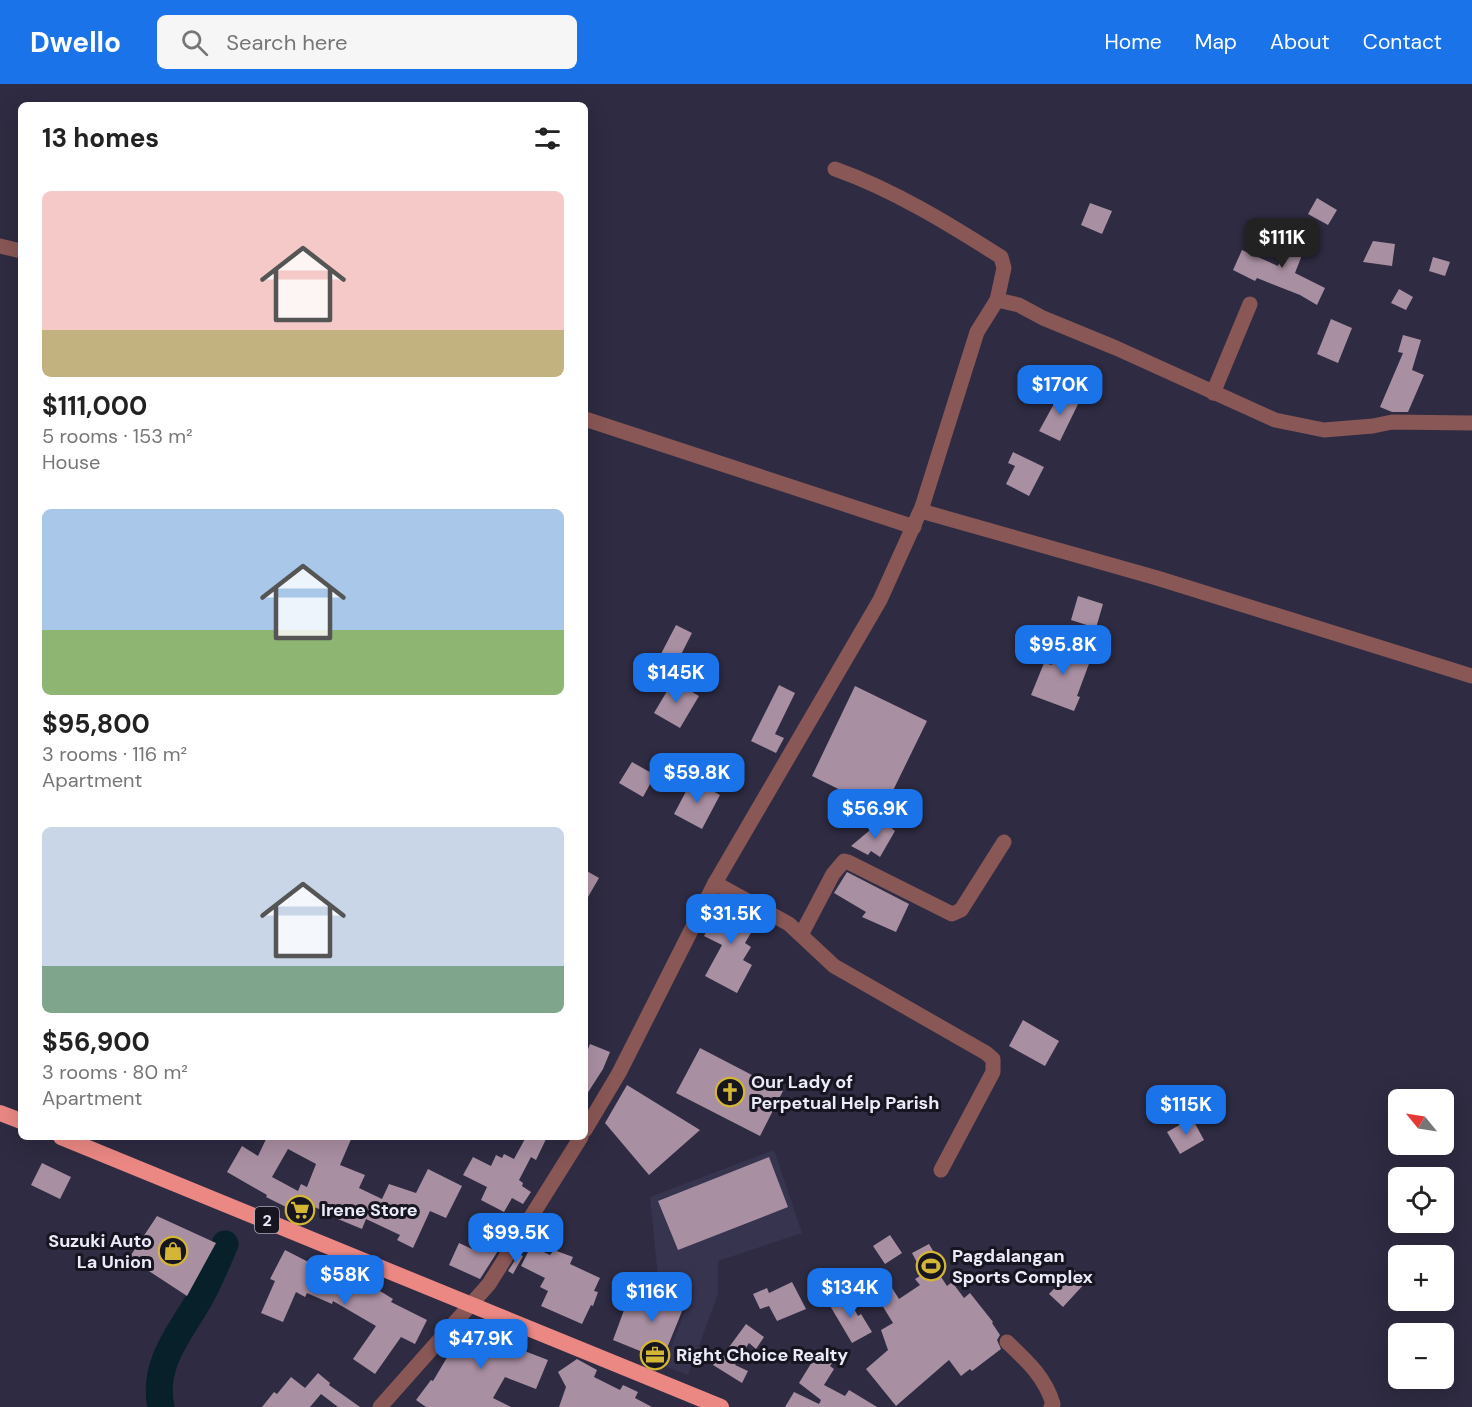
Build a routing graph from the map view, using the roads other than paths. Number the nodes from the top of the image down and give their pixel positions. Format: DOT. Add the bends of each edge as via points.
graph roads {
  1 [pos="835,169"];
  2 [pos="0,246"];
  3 [pos="18,250"];
  4 [pos="997,300"];
  5 [pos="1250,304"];
  6 [pos="1214,393"];
  7 [pos="588,420"];
  8 [pos="1472,423"];
  9 [pos="921,511"];
  10 [pos="914,527"];
  11 [pos="1472,676"];
  12 [pos="1004,842"];
  13 [pos="714,883"];
  14 [pos="801,934"];
  15 [pos="0,1113"];
  16 [pos="18,1120"];
  17 [pos="588,1125"];
  18 [pos="68,1140"];
  19 [pos="579,1140"];
  20 [pos="941,1170"];
  21 [pos="472,1305"];
  22 [pos="1007,1342"];
  23 [pos="717,1406"];
  24 [pos="380,1407"];
  25 [pos="1051,1407"];
  1 -- 4 [label="street" via="906,201 1002,257 1004,268"];
  2 -- 3 [label="street"];
  4 -- 6 [label="street" via="1019,305"];
  4 -- 9 [label="street" via="977,332"];
  5 -- 6 [label="street"];
  6 -- 8 [label="street" via="1275,420 1324,430 1392,422"];
  7 -- 10 [label="street"];
  9 -- 10 [label="street"];
  9 -- 11 [label="street"];
  10 -- 13 [label="street" via="880,600"];
  12 -- 14 [label="street" via="957,913 946,912 844,861"];
  13 -- 14 [label="street"];
  13 -- 17 [label="street" via="619,1073"];
  14 -- 20 [label="street" via="834,966 993,1059 993,1072"];
  15 -- 16 [label="highway"];
  18 -- 21 [label="highway, 2"];
  19 -- 21 [label="street" via="500,1268"];
  21 -- 23 [label="highway, 2"];
  21 -- 24 [label="street"];
  22 -- 25 [label="street" via="1039,1374 1049,1389"];
}
